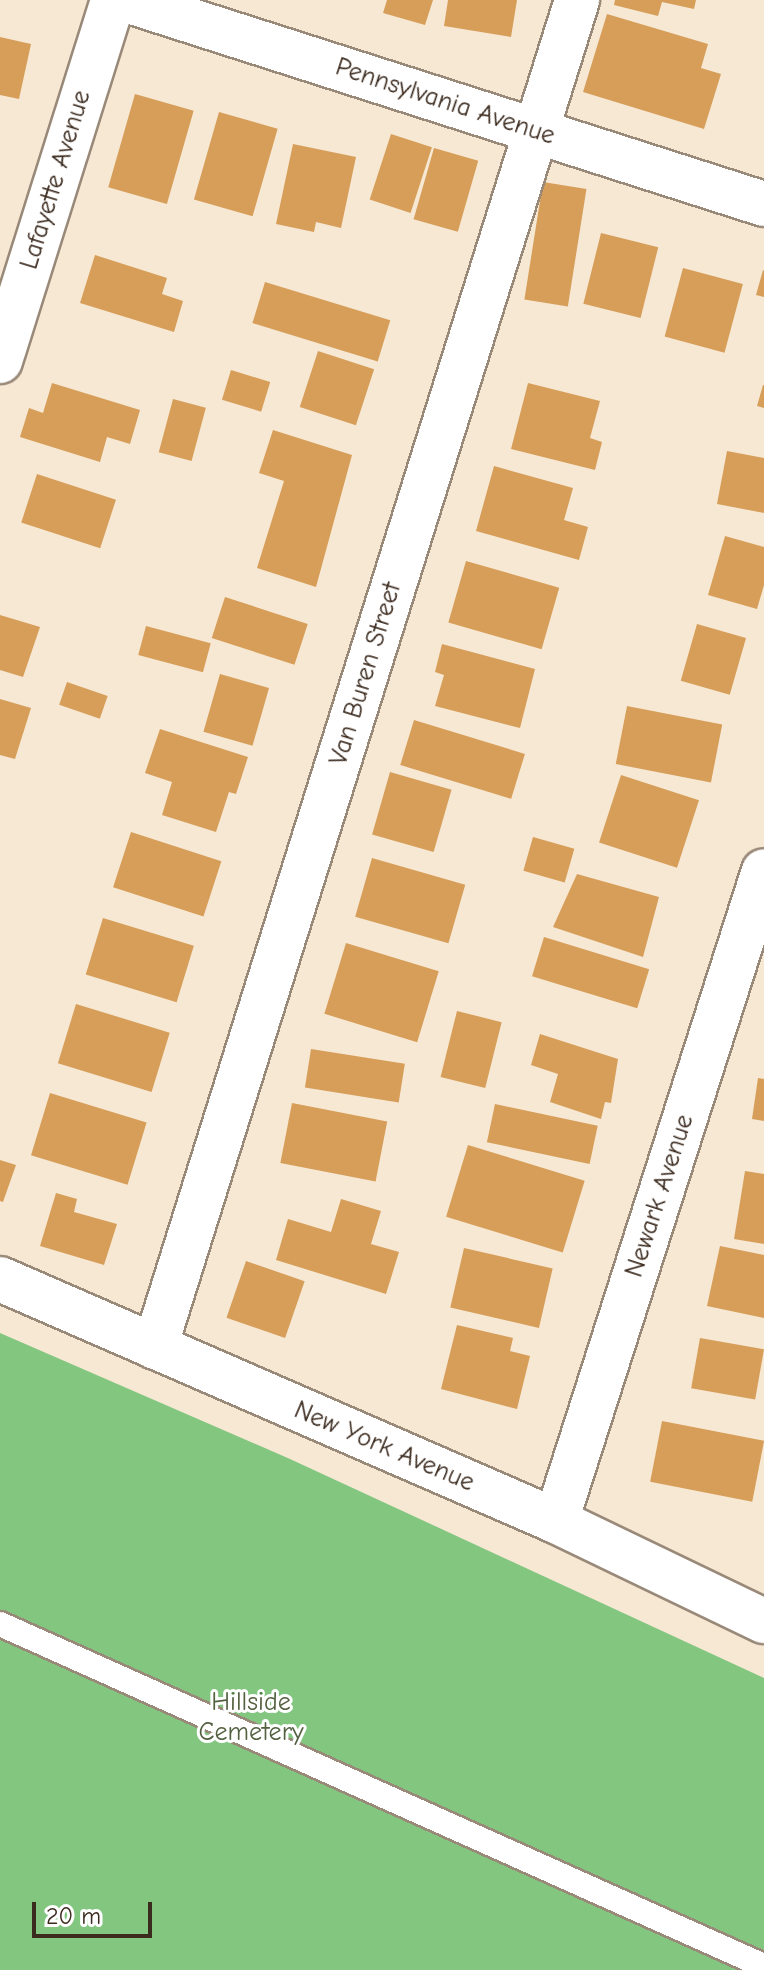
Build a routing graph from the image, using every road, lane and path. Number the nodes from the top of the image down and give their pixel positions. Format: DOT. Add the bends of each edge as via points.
graph roads {
  1 [pos="113,0"];
  2 [pos="126,0"];
  3 [pos="577,0"];
  4 [pos="537,131"];
  5 [pos="764,204"];
  6 [pos="0,361"];
  7 [pos="764,871"];
  8 [pos="0,1279"];
  9 [pos="155,1347"];
  10 [pos="556,1521"];
  11 [pos="764,1621"];
  12 [pos="0,1624"];
  13 [pos="764,1966"];
  1 -- 6 [label="street, Lafayette Avenue"];
  2 -- 4 [label="street, Pennsylvania Avenue"];
  3 -- 4 [label="street, Van Buren Street"];
  4 -- 5 [label="street, Pennsylvania Avenue"];
  4 -- 9 [label="street, Van Buren Street"];
  7 -- 10 [label="street, Newark Avenue"];
  8 -- 9 [label="street, New York Avenue"];
  9 -- 10 [label="street, New York Avenue"];
  10 -- 11 [label="street, New York Avenue"];
  12 -- 13 [label="lane"];
}
